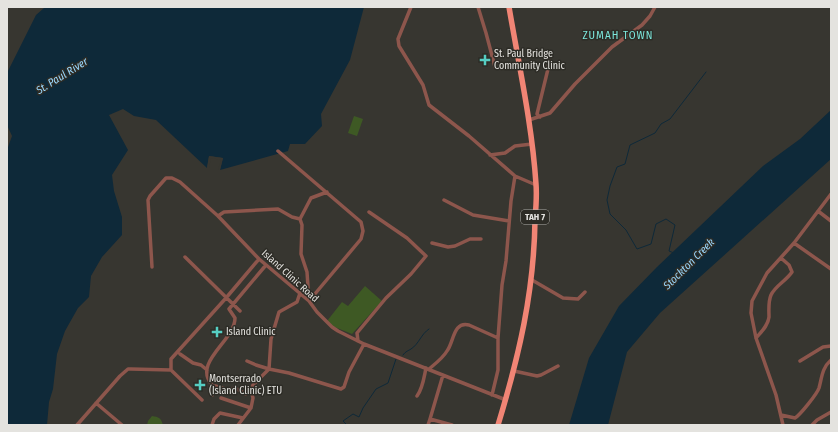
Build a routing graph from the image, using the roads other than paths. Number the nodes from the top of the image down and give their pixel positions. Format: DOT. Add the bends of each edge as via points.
graph roads {
  1 [pos="411,7"];
  2 [pos="478,7"];
  3 [pos="509,7"];
  4 [pos="655,7"];
  5 [pos="549,61"];
  6 [pos="494,67"];
  7 [pos="540,117"];
  8 [pos="529,120"];
  9 [pos="532,144"];
  10 [pos="278,151"];
  11 [pos="490,155"];
  12 [pos="515,176"];
  13 [pos="536,185"];
  14 [pos="327,192"];
  15 [pos="831,194"];
  16 [pos="444,200"];
  17 [pos="818,211"];
  18 [pos="369,212"];
  19 [pos="218,216"];
  20 [pos="300,219"];
  21 [pos="509,221"];
  22 [pos="831,221"];
  23 [pos="481,238"];
  24 [pos="432,243"];
  25 [pos="794,243"];
  26 [pos="185,257"];
  27 [pos="781,258"];
  28 [pos="259,259"];
  29 [pos="266,265"];
  30 [pos="152,267"];
  31 [pos="831,269"];
  32 [pos="532,280"];
  33 [pos="585,292"];
  34 [pos="300,293"];
  35 [pos="226,298"];
  36 [pos="309,301"];
  37 [pos="232,304"];
  38 [pos="240,311"];
  39 [pos="498,338"];
  40 [pos="756,338"];
  41 [pos="358,341"];
  42 [pos="364,344"];
  43 [pos="831,346"];
  44 [pos="180,354"];
  45 [pos="831,360"];
  46 [pos="247,361"];
  47 [pos="800,361"];
  48 [pos="558,366"];
  49 [pos="269,368"];
  50 [pos="428,369"];
  51 [pos="171,370"];
  52 [pos="207,370"];
  53 [pos="514,371"];
  54 [pos="443,375"];
  55 [pos="215,386"];
  56 [pos="251,390"];
  57 [pos="212,395"];
  58 [pos="492,395"];
  59 [pos="417,396"];
  60 [pos="221,398"];
  61 [pos="202,400"];
  62 [pos="506,400"];
  63 [pos="96,403"];
  64 [pos="251,408"];
  65 [pos="831,412"];
  66 [pos="781,415"];
  67 [pos="243,418"];
  68 [pos="430,419"];
  69 [pos="77,425"];
  70 [pos="122,425"];
  71 [pos="212,425"];
  72 [pos="238,425"];
  73 [pos="428,425"];
  74 [pos="452,425"];
  75 [pos="498,425"];
  76 [pos="783,425"];
  77 [pos="812,425"];
  1 -- 11 [label="street" via="398,38 399,46 423,86 429,105"];
  2 -- 6 [label="street"];
  3 -- 8 [label="highway, TAH 7"];
  4 -- 7 [label="street" via="642,25 612,47 550,113"];
  5 -- 7 [label="street" via="537,114"];
  7 -- 8 [label="street"];
  8 -- 9 [label="highway, TAH 7"];
  9 -- 11 [label="street" via="515,146 505,153"];
  9 -- 13 [label="highway, TAH 7"];
  10 -- 14 [label="street"];
  11 -- 12 [label="street"];
  12 -- 13 [label="street"];
  12 -- 21 [label="street"];
  13 -- 32 [label="highway, TAH 7"];
  14 -- 20 [label="street" via="311,198"];
  14 -- 36 [label="street" via="361,222 363,232 361,239"];
  15 -- 17 [label="street"];
  16 -- 21 [label="street" via="473,215"];
  17 -- 22 [label="street"];
  17 -- 25 [label="street"];
  18 -- 41 [label="street" via="407,238 426,256 357,333"];
  19 -- 20 [label="street" via="224,212 278,210"];
  19 -- 28 [label="street, Island Clinic Road"];
  19 -- 30 [label="street, Island Clinic Road" via="176,178 166,178 148,200"];
  20 -- 36 [label="street" via="301,254 307,272"];
  21 -- 39 [label="street"];
  23 -- 24 [label="street" via="448,247"];
  25 -- 27 [label="street"];
  25 -- 31 [label="street"];
  26 -- 35 [label="street"];
  27 -- 40 [label="street" via="767,273 752,301 751,313"];
  27 -- 40 [label="street" via="792,272 774,290 769,301 768,321"];
  28 -- 29 [label="street, Island Clinic Road"];
  28 -- 35 [label="street"];
  29 -- 34 [label="street, Island Clinic Road"];
  29 -- 37 [label="street"];
  32 -- 33 [label="street" via="564,298 578,299"];
  32 -- 53 [label="highway, TAH 7" via="525,326"];
  34 -- 36 [label="street, Island Clinic Road"];
  34 -- 49 [label="street" via="297,302 279,312 271,339"];
  35 -- 37 [label="street"];
  35 -- 51 [label="street" via="171,359"];
  36 -- 41 [label="street, Island Clinic Road" via="332,327"];
  37 -- 38 [label="street"];
  37 -- 52 [label="street" via="229,309 236,318 234,329 214,353"];
  39 -- 50 [label="street" via="463,324 455,332 448,351"];
  39 -- 58 [label="street" via="498,370"];
  40 -- 66 [label="street"];
  41 -- 42 [label="street, Island Clinic Road"];
  42 -- 49 [label="street" via="341,389"];
  42 -- 50 [label="street, Island Clinic Road"];
  43 -- 47 [label="street" via="823,347"];
  44 -- 52 [label="street"];
  45 -- 66 [label="street" via="824,367 817,392 800,415 795,418"];
  46 -- 49 [label="street"];
  48 -- 53 [label="street" via="537,376"];
  49 -- 56 [label="street"];
  50 -- 54 [label="street, Island Clinic Road"];
  50 -- 59 [label="street"];
  51 -- 61 [label="street"];
  51 -- 63 [label="street" via="128,369"];
  52 -- 57 [label="street"];
  53 -- 62 [label="highway, TAH 7"];
  54 -- 58 [label="street, Island Clinic Road"];
  54 -- 68 [label="street"];
  55 -- 56 [label="street" via="229,390 235,388 246,394"];
  56 -- 64 [label="street"];
  58 -- 62 [label="street, Island Clinic Road"];
  60 -- 64 [label="street"];
  62 -- 75 [label="highway, TAH 7"];
  63 -- 69 [label="street"];
  63 -- 70 [label="street"];
  64 -- 67 [label="street"];
  65 -- 77 [label="street"];
  66 -- 76 [label="street"];
  67 -- 71 [label="street" via="220,413"];
  67 -- 72 [label="street"];
  68 -- 73 [label="street"];
  68 -- 74 [label="street"];
}
